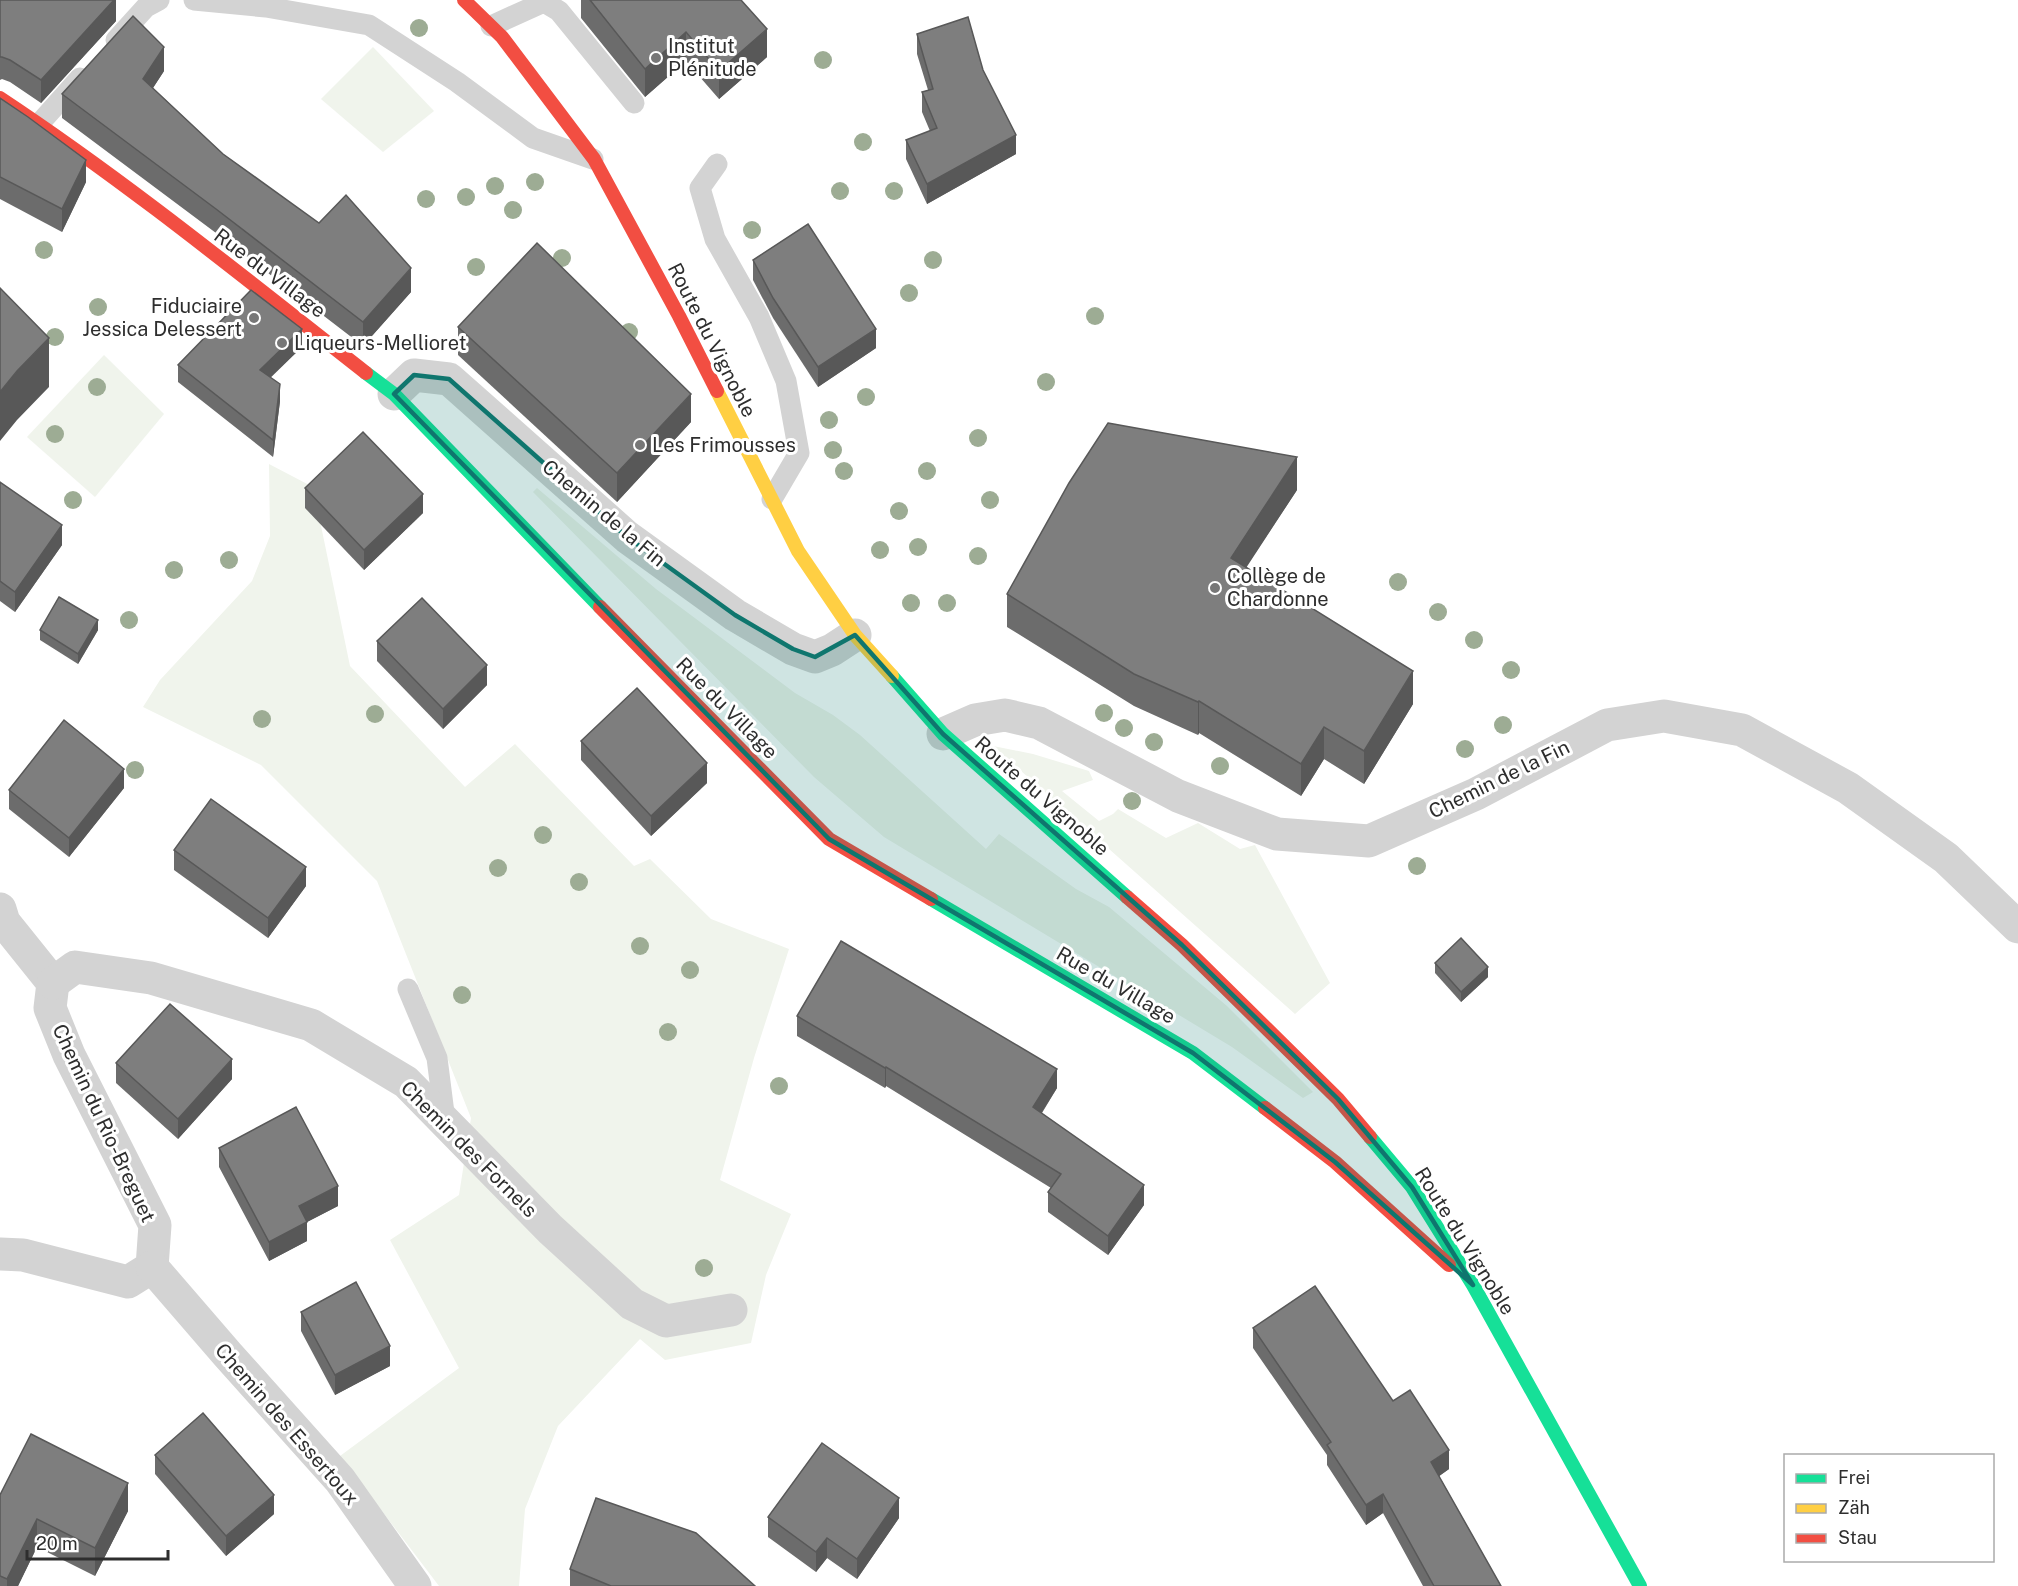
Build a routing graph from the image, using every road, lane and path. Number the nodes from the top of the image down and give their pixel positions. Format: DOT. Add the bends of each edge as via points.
graph roads {
  1 [pos="159,0"];
  2 [pos="194,0"];
  3 [pos="464,0"];
  4 [pos="491,26"];
  5 [pos="0,98"];
  6 [pos="634,103"];
  7 [pos="39,124"];
  8 [pos="594,159"];
  9 [pos="717,164"];
  10 [pos="394,394"];
  11 [pos="772,499"];
  12 [pos="855,635"];
  13 [pos="943,734"];
  14 [pos="0,909"];
  15 [pos="2018,927"];
  16 [pos="53,983"];
  17 [pos="408,989"];
  18 [pos="445,1122"];
  19 [pos="0,1254"];
  20 [pos="152,1267"];
  21 [pos="1473,1286"];
  22 [pos="731,1310"];
  23 [pos="415,1586"];
  24 [pos="1640,1586"];
  1 -- 7 [label="lane" via="146,7"];
  2 -- 8 [label="lane" via="266,7 369,25 533,138"];
  3 -- 4 [label="street, Route du Vignoble"];
  4 -- 6 [label="lane" via="544,2 559,11"];
  4 -- 8 [label="street, Route du Vignoble"];
  5 -- 7 [label="street, Rue du Village"];
  7 -- 10 [label="street, Rue du Village"];
  8 -- 11 [label="street, Route du Vignoble"];
  9 -- 11 [label="lane" via="700,188 715,239 759,317 786,381 799,453"];
  10 -- 12 [label="street, Chemin de la Fin" via="414,375 449,378 627,537 735,615 793,649 815,657"];
  10 -- 21 [label="street, Rue du Village" via="830,838 1193,1053 1335,1162"];
  11 -- 12 [label="street, Route du Vignoble" via="798,551"];
  12 -- 13 [label="street, Route du Vignoble"];
  13 -- 15 [label="street, Chemin de la Fin" via="975,720 1005,715 1039,723 1178,796 1277,834 1369,841 1476,794 1607,725 1664,716 1742,730 1848,788 1946,858"];
  13 -- 21 [label="street, Route du Vignoble" via="1182,945 1338,1100 1412,1187"];
  14 -- 16 [label="street" via="4,922"];
  16 -- 18 [label="street, Chemin des Fornels" via="75,967 151,978 310,1025 406,1082"];
  16 -- 20 [label="street, Chemin du Rio-Breguet" via="50,1008 69,1055 155,1225"];
  17 -- 18 [label="lane" via="437,1058"];
  18 -- 22 [label="street, Chemin des Fornels" via="550,1229 632,1304 666,1321"];
  19 -- 20 [label="street" via="23,1255 128,1282"];
  20 -- 23 [label="street, Chemin des Essertoux" via="340,1480"];
  21 -- 24 [label="street, Route du Vignoble"];
}
